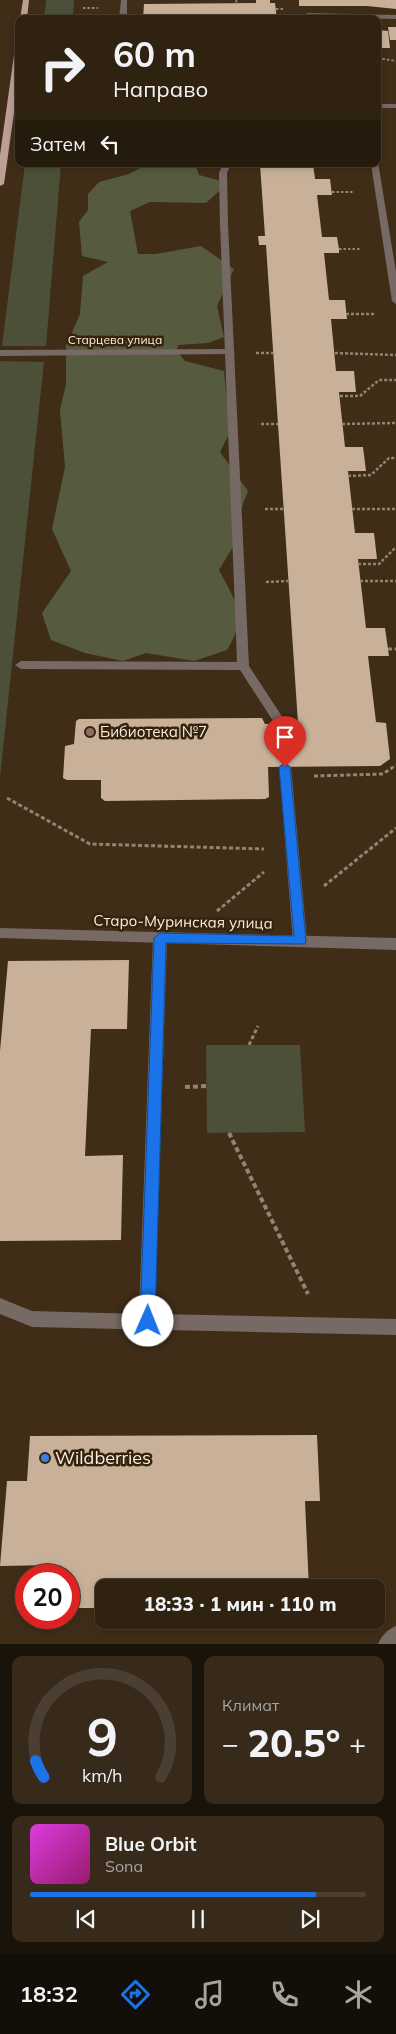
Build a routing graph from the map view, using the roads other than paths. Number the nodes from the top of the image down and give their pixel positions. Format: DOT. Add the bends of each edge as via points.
graph roads {
  1 [pos="26,0"];
  2 [pos="124,0"];
  3 [pos="24,15"];
  4 [pos="123,15"];
  5 [pos="381,17"];
  6 [pos="396,17"];
  7 [pos="15,77"];
  8 [pos="381,106"];
  9 [pos="396,106"];
  10 [pos="226,167"];
  11 [pos="375,167"];
  12 [pos="0,184"];
  13 [pos="212,224"];
  14 [pos="224,224"];
  15 [pos="396,301"];
  16 [pos="230,352"];
  17 [pos="0,353"];
  18 [pos="21,665"];
  19 [pos="243,666"];
  20 [pos="281,724"];
  21 [pos="285,772"];
  22 [pos="0,933"];
  23 [pos="160,938"];
  24 [pos="300,941"];
  25 [pos="396,944"];
  26 [pos="0,1306"];
  27 [pos="148,1321"];
  28 [pos="396,1327"];
  29 [pos="396,1636"];
  30 [pos="387,1644"];
  1 -- 3 [label="main road"];
  2 -- 4 [label="street"];
  5 -- 6 [label="street"];
  7 -- 12 [label="main road"];
  8 -- 9 [label="street"];
  10 -- 14 [label="street" via="223,174"];
  11 -- 15 [label="street"];
  13 -- 14 [label="street"];
  14 -- 16 [label="street"];
  16 -- 17 [label="street, Старцева улица"];
  16 -- 19 [label="street"];
  18 -- 19 [label="street"];
  19 -- 20 [label="street"];
  21 -- 24 [label="street"];
  22 -- 23 [label="street, Старо-Муринская улица"];
  23 -- 24 [label="street, Старо-Муринская улица"];
  23 -- 27 [label="street"];
  24 -- 25 [label="street, Старо-Муринская улица"];
  26 -- 27 [label="street" via="32,1319"];
  27 -- 28 [label="street"];
  29 -- 30 [label="street"];
}
